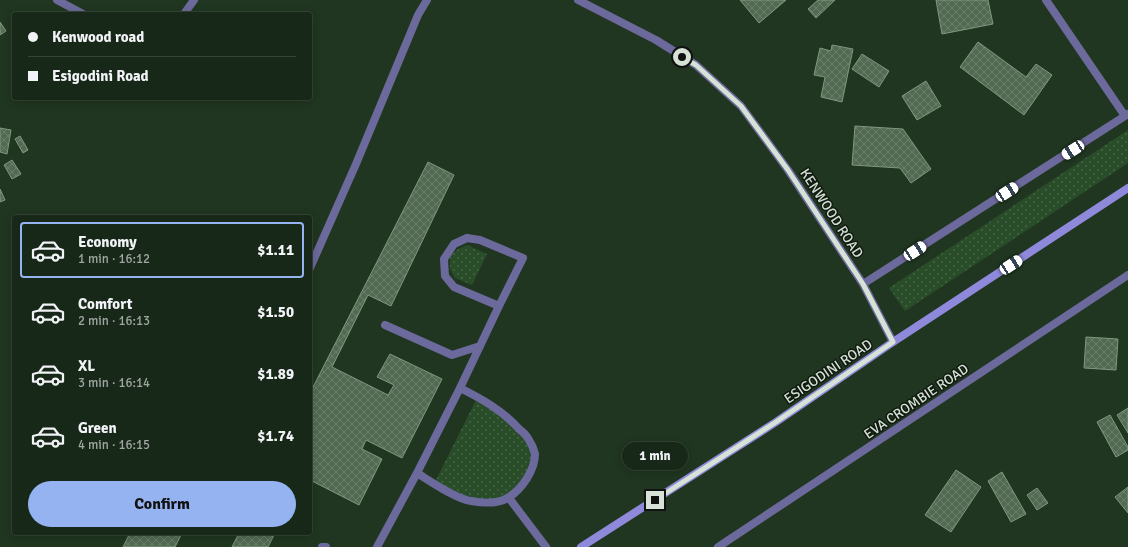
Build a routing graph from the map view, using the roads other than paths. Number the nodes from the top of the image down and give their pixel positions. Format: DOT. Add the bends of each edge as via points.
graph roads {
  1 [pos="57,0"];
  2 [pos="194,0"];
  3 [pos="427,0"];
  4 [pos="578,0"];
  5 [pos="1046,0"];
  6 [pos="79,12"];
  7 [pos="185,12"];
  8 [pos="1127,115"];
  9 [pos="1128,188"];
  10 [pos="312,263"];
  11 [pos="1128,276"];
  12 [pos="863,284"];
  13 [pos="499,306"];
  14 [pos="385,325"];
  15 [pos="893,342"];
  16 [pos="480,346"];
  17 [pos="460,388"];
  18 [pos="417,473"];
  19 [pos="509,498"];
  20 [pos="322,547"];
  21 [pos="326,547"];
  22 [pos="377,547"];
  23 [pos="546,547"];
  24 [pos="582,547"];
  25 [pos="718,547"];
  1 -- 6 [label="street"];
  2 -- 7 [label="street"];
  3 -- 10 [label="street" via="418,15"];
  4 -- 12 [label="street, KENWOOD ROAD" via="656,40 696,65 741,106 788,170"];
  5 -- 8 [label="street"];
  8 -- 12 [label="street"];
  9 -- 15 [label="main road, ESIGODINI ROAD"];
  11 -- 25 [label="street, EVA CROMBIE ROAD"];
  12 -- 15 [label="street, KENWOOD ROAD"];
  13 -- 13 [label="street" via="454,287 445,276 444,259 454,244 467,238 480,240 523,258"];
  13 -- 16 [label="street"];
  14 -- 16 [label="street" via="452,355"];
  15 -- 24 [label="main road, ESIGODINI ROAD" via="776,422"];
  16 -- 17 [label="street"];
  17 -- 18 [label="street"];
  17 -- 19 [label="street" via="485,400 508,417 529,439 535,453 532,466 520,488"];
  18 -- 19 [label="street" via="446,491 469,501 493,502"];
  18 -- 22 [label="street"];
  19 -- 23 [label="street"];
  20 -- 21 [label="street"];
}
